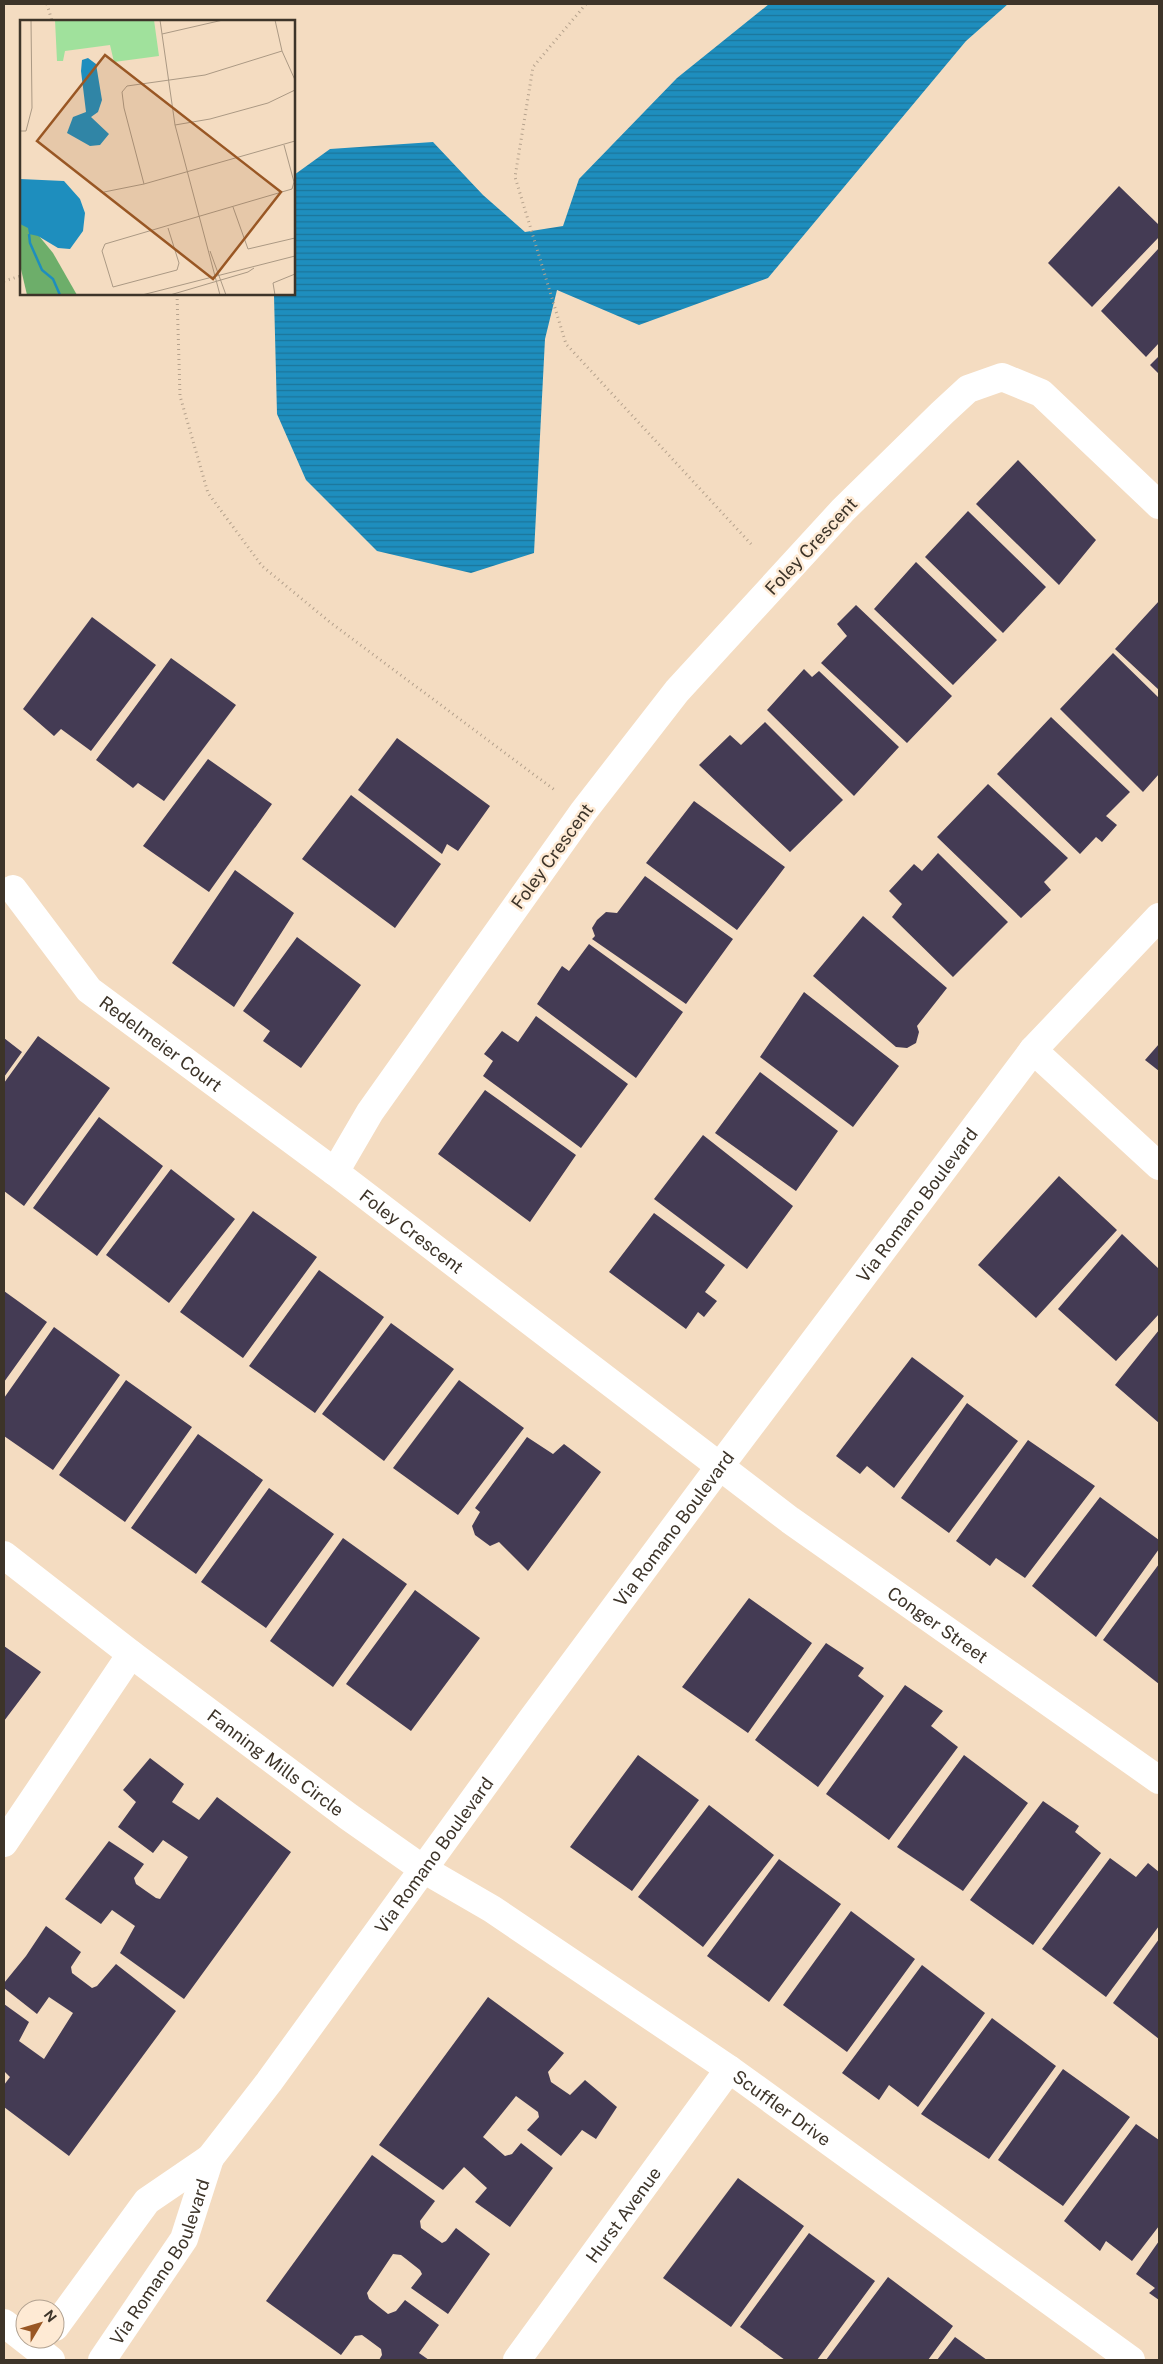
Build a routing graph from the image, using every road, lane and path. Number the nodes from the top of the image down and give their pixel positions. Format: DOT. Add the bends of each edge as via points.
graph roads {
  1 [pos="47,4"];
  2 [pos="586,4"];
  3 [pos="52,20"];
  4 [pos="20,276"];
  5 [pos="4,281"];
  6 [pos="177,295"];
  7 [pos="1159,505"];
  8 [pos="751,544"];
  9 [pos="583,812"];
  10 [pos="13,889"];
  11 [pos="1159,917"];
  12 [pos="1033,1050"];
  13 [pos="1159,1166"];
  14 [pos="335,1172"];
  15 [pos="720,1466"];
  16 [pos="4,1555"];
  17 [pos="131,1654"];
  18 [pos="1159,1780"];
  19 [pos="4,1843"];
  20 [pos="423,1869"];
  21 [pos="729,2069"];
  22 [pos="210,2158"];
  23 [pos="65,2313"];
  24 [pos="4,2323"];
  25 [pos="41,2352"];
  26 [pos="102,2360"];
  27 [pos="517,2360"];
  28 [pos="1131,2360"];
  1 -- 3 [label="path"];
  2 -- 8 [label="path" via="533,67 515,177 566,344"];
  4 -- 5 [label="path"];
  6 -- 9 [label="path" via="180,396 208,493 262,566 332,623"];
  7 -- 9 [label="street, Foley Crescent" via="1041,393 1002,377 968,389 843,510 677,691"];
  9 -- 14 [label="street, Foley Crescent" via="370,1112"];
  10 -- 14 [label="street, Redelmeier Court" via="90,990"];
  11 -- 12 [label="street, Via Romano Boulevard"];
  12 -- 13 [label="street"];
  12 -- 15 [label="street, Via Romano Boulevard"];
  14 -- 15 [label="street, Foley Crescent"];
  15 -- 18 [label="street, Conger Street" via="790,1520"];
  15 -- 20 [label="street, Via Romano Boulevard"];
  16 -- 17 [label="street, Fanning Mills Circle"];
  17 -- 19 [label="street"];
  17 -- 20 [label="street, Fanning Mills Circle"];
  20 -- 21 [label="street, Scuffler Drive" via="492,1909"];
  20 -- 22 [label="street, Via Romano Boulevard"];
  21 -- 27 [label="street, Hurst Avenue"];
  21 -- 28 [label="street, Scuffler Drive"];
  22 -- 23 [label="street, Via Romano Boulevard" via="147,2201"];
  22 -- 26 [label="street, Via Romano Boulevard" via="184,2239"];
  24 -- 25 [label="street"];
}
